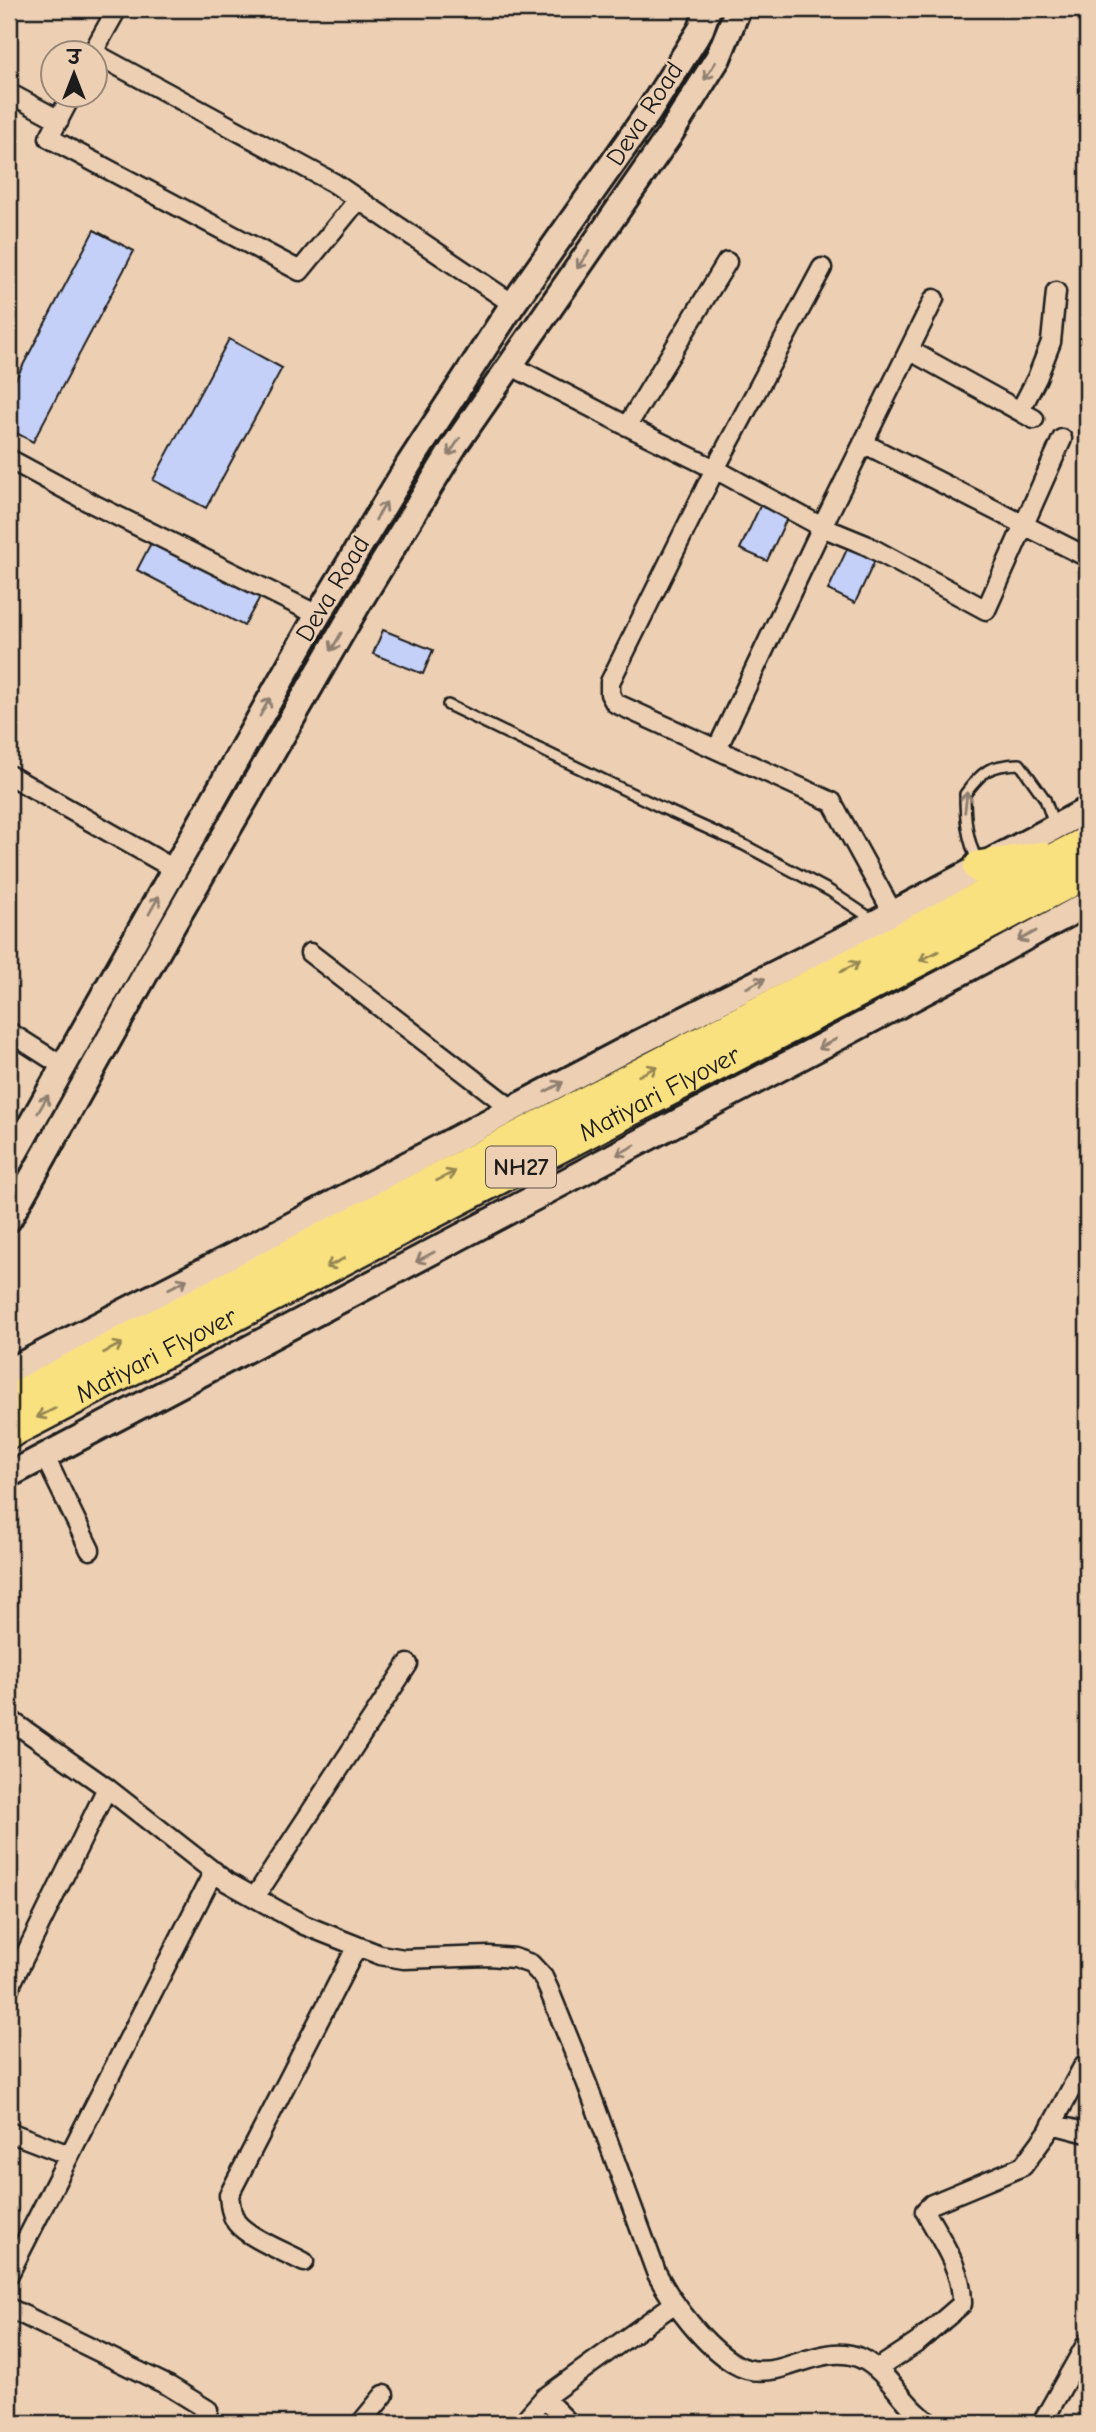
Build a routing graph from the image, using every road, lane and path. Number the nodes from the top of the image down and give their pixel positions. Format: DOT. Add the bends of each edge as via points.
graph roads {
  1 [pos="117,9"];
  2 [pos="708,9"];
  3 [pos="738,9"];
  4 [pos="101,38"];
  5 [pos="108,61"];
  6 [pos="9,93"];
  7 [pos="65,108"];
  8 [pos="59,120"];
  9 [pos="357,201"];
  10 [pos="727,262"];
  11 [pos="822,268"];
  12 [pos="1056,292"];
  13 [pos="933,299"];
  14 [pos="513,304"];
  15 [pos="908,350"];
  16 [pos="510,365"];
  17 [pos="627,426"];
  18 [pos="1062,439"];
  19 [pos="863,443"];
  20 [pos="9,458"];
  21 [pos="715,468"];
  22 [pos="1024,526"];
  23 [pos="822,527"];
  24 [pos="1087,557"];
  25 [pos="318,615"];
  26 [pos="448,705"];
  27 [pos="717,748"];
  28 [pos="9,775"];
  29 [pos="1087,810"];
  30 [pos="1074,849"];
  31 [pos="981,867"];
  32 [pos="174,869"];
  33 [pos="1025,891"];
  34 [pos="1087,904"];
  35 [pos="885,918"];
  36 [pos="310,953"];
  37 [pos="9,1032"];
  38 [pos="64,1067"];
  39 [pos="512,1110"];
  40 [pos="9,1163"];
  41 [pos="9,1219"];
  42 [pos="9,1371"];
  43 [pos="9,1402"];
  44 [pos="9,1432"];
  45 [pos="45,1457"];
  46 [pos="9,1475"];
  47 [pos="90,1550"];
  48 [pos="408,1664"];
  49 [pos="9,1719"];
  50 [pos="107,1788"];
  51 [pos="214,1871"];
  52 [pos="255,1898"];
  53 [pos="357,1946"];
  54 [pos="9,1988"];
  55 [pos="1087,2064"];
  56 [pos="1052,2124"];
  57 [pos="9,2132"];
  58 [pos="1087,2133"];
  59 [pos="69,2155"];
  60 [pos="304,2262"];
  61 [pos="10,2271"];
  62 [pos="675,2303"];
  63 [pos="9,2308"];
  64 [pos="1087,2343"];
  65 [pos="877,2369"];
  66 [pos="384,2395"];
  67 [pos="544,2398"];
  68 [pos="199,2423"];
  69 [pos="361,2423"];
  70 [pos="522,2423"];
  71 [pos="569,2423"];
  72 [pos="930,2423"];
  73 [pos="1042,2423"];
  1 -- 4 [label="street"];
  2 -- 14 [label="main road, Deva Road" via="701,29 648,113"];
  3 -- 16 [label="main road, Deva Road, one-way" via="718,58 669,135"];
  5 -- 9 [label="street" via="334,184"];
  6 -- 8 [label="street"];
  7 -- 8 [label="street"];
  8 -- 9 [label="street" via="50,138 300,271"];
  9 -- 14 [label="street"];
  10 -- 17 [label="street"];
  11 -- 21 [label="street"];
  12 -- 15 [label="street" via="1051,342 1027,415"];
  13 -- 15 [label="street"];
  25 -- 14 [label="main road, Deva Road, one-way"];
  15 -- 19 [label="street"];
  16 -- 17 [label="street"];
  16 -- 41 [label="main road, Deva Road, one-way" via="358,604"];
  17 -- 21 [label="street"];
  18 -- 22 [label="street"];
  19 -- 22 [label="street"];
  19 -- 23 [label="street"];
  20 -- 25 [label="street"];
  21 -- 23 [label="street"];
  21 -- 27 [label="street" via="610,682 610,694 615,703"];
  22 -- 23 [label="street" via="986,610 866,545"];
  22 -- 24 [label="street"];
  23 -- 27 [label="street"];
  32 -- 25 [label="main road, Deva Road, one-way"];
  26 -- 35 [label="lane" via="744,845"];
  27 -- 35 [label="street" via="832,803"];
  28 -- 32 [label="street"];
  29 -- 30 [label="main road"];
  30 -- 31 [label="highway"];
  31 -- 30 [label="lane, one-way" via="966,827 965,794 983,771 1005,765 1020,764"];
  30 -- 33 [label="highway, Matiyari Flyover / NH27"];
  31 -- 35 [label="main road"];
  38 -- 32 [label="main road, Deva Road, one-way"];
  43 -- 33 [label="highway, Matiyari Flyover / NH27, one-way"];
  33 -- 44 [label="highway, Matiyari Flyover / NH27, one-way"];
  34 -- 45 [label="main road, one-way"];
  39 -- 35 [label="main road, one-way"];
  36 -- 39 [label="street"];
  37 -- 38 [label="street"];
  40 -- 38 [label="main road, Deva Road, one-way"];
  42 -- 39 [label="main road, one-way"];
  45 -- 46 [label="main road"];
  45 -- 47 [label="street"];
  48 -- 52 [label="street"];
  49 -- 50 [label="street"];
  50 -- 51 [label="street"];
  50 -- 54 [label="street"];
  51 -- 52 [label="street"];
  51 -- 59 [label="street"];
  52 -- 53 [label="street" via="304,1925"];
  53 -- 60 [label="street" via="229,2195 237,2224"];
  53 -- 62 [label="street" via="404,1959 514,1958 531,1964 543,1977 656,2272"];
  55 -- 56 [label="street"];
  56 -- 58 [label="street"];
  56 -- 65 [label="street" via="1023,2166 925,2211 956,2270 963,2288 962,2304"];
  57 -- 59 [label="street"];
  59 -- 61 [label="street"];
  62 -- 65 [label="street" via="710,2344 746,2369 761,2371 841,2354"];
  62 -- 67 [label="street"];
  63 -- 68 [label="street" via="169,2386 208,2410"];
  64 -- 73 [label="street"];
  65 -- 72 [label="street"];
  66 -- 69 [label="street"];
  67 -- 70 [label="street"];
  67 -- 71 [label="street"];
}
